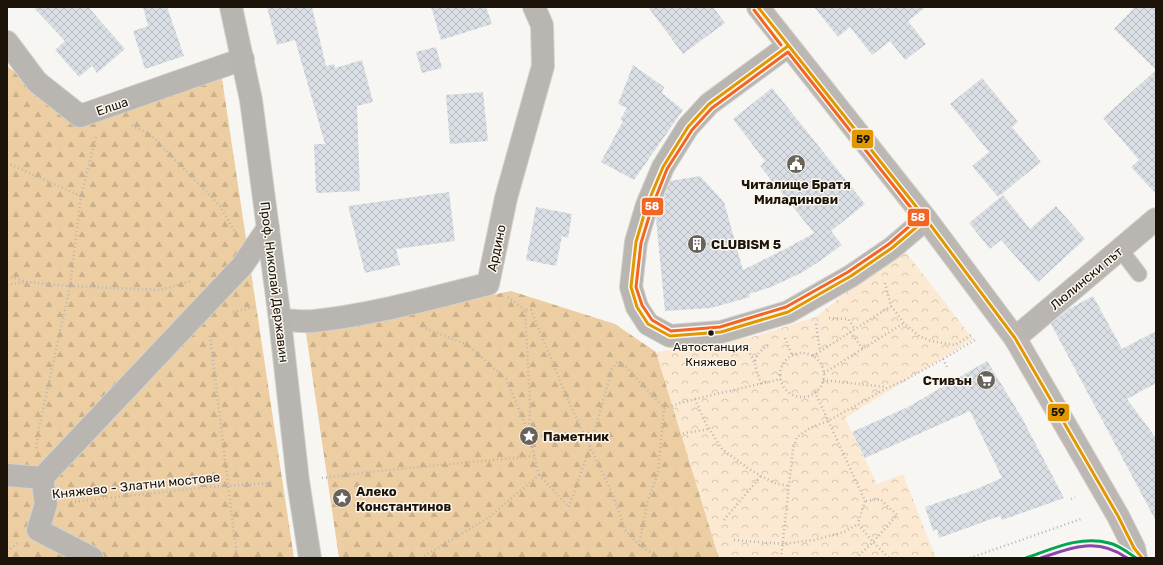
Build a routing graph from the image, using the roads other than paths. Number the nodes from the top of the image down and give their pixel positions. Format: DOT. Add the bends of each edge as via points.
graph roads {
  1 [pos="231,7"];
  2 [pos="534,7"];
  3 [pos="758,7"];
  4 [pos="7,42"];
  5 [pos="788,46"];
  6 [pos="243,59"];
  7 [pos="1156,219"];
  8 [pos="926,220"];
  9 [pos="268,228"];
  10 [pos="1120,249"];
  11 [pos="1139,274"];
  12 [pos="279,310"];
  13 [pos="1015,338"];
  14 [pos="7,474"];
  15 [pos="42,478"];
  16 [pos="1137,555"];
  17 [pos="92,558"];
  18 [pos="310,558"];
  1 -- 6 [label="main road, Проф. Николай Державин"];
  2 -- 12 [label="street, Ардино" via="542,25 543,66 506,198 488,284 396,307 313,321"];
  3 -- 5 [label="main road"];
  4 -- 6 [label="street, Елша" via="37,82 80,116"];
  5 -- 8 [label="main road"];
  5 -- 8 [label="street" via="709,104 688,127 663,167 647,205 636,242 631,287 637,307 648,324 670,336 721,332 788,312 851,276 892,248"];
  6 -- 9 [label="main road, Проф. Николай Державин"];
  7 -- 10 [label="street, Люлински път"];
  8 -- 13 [label="main road"];
  9 -- 12 [label="main road, Проф. Николай Державин"];
  9 -- 15 [label="street" via="207,311"];
  10 -- 11 [label="lane"];
  10 -- 13 [label="street, Люлински път"];
  12 -- 18 [label="main road, Проф. Николай Державин" via="298,481"];
  13 -- 16 [label="main road" via="1118,516"];
  14 -- 15 [label="street"];
  15 -- 17 [label="street" via="46,504 38,530"];
}
